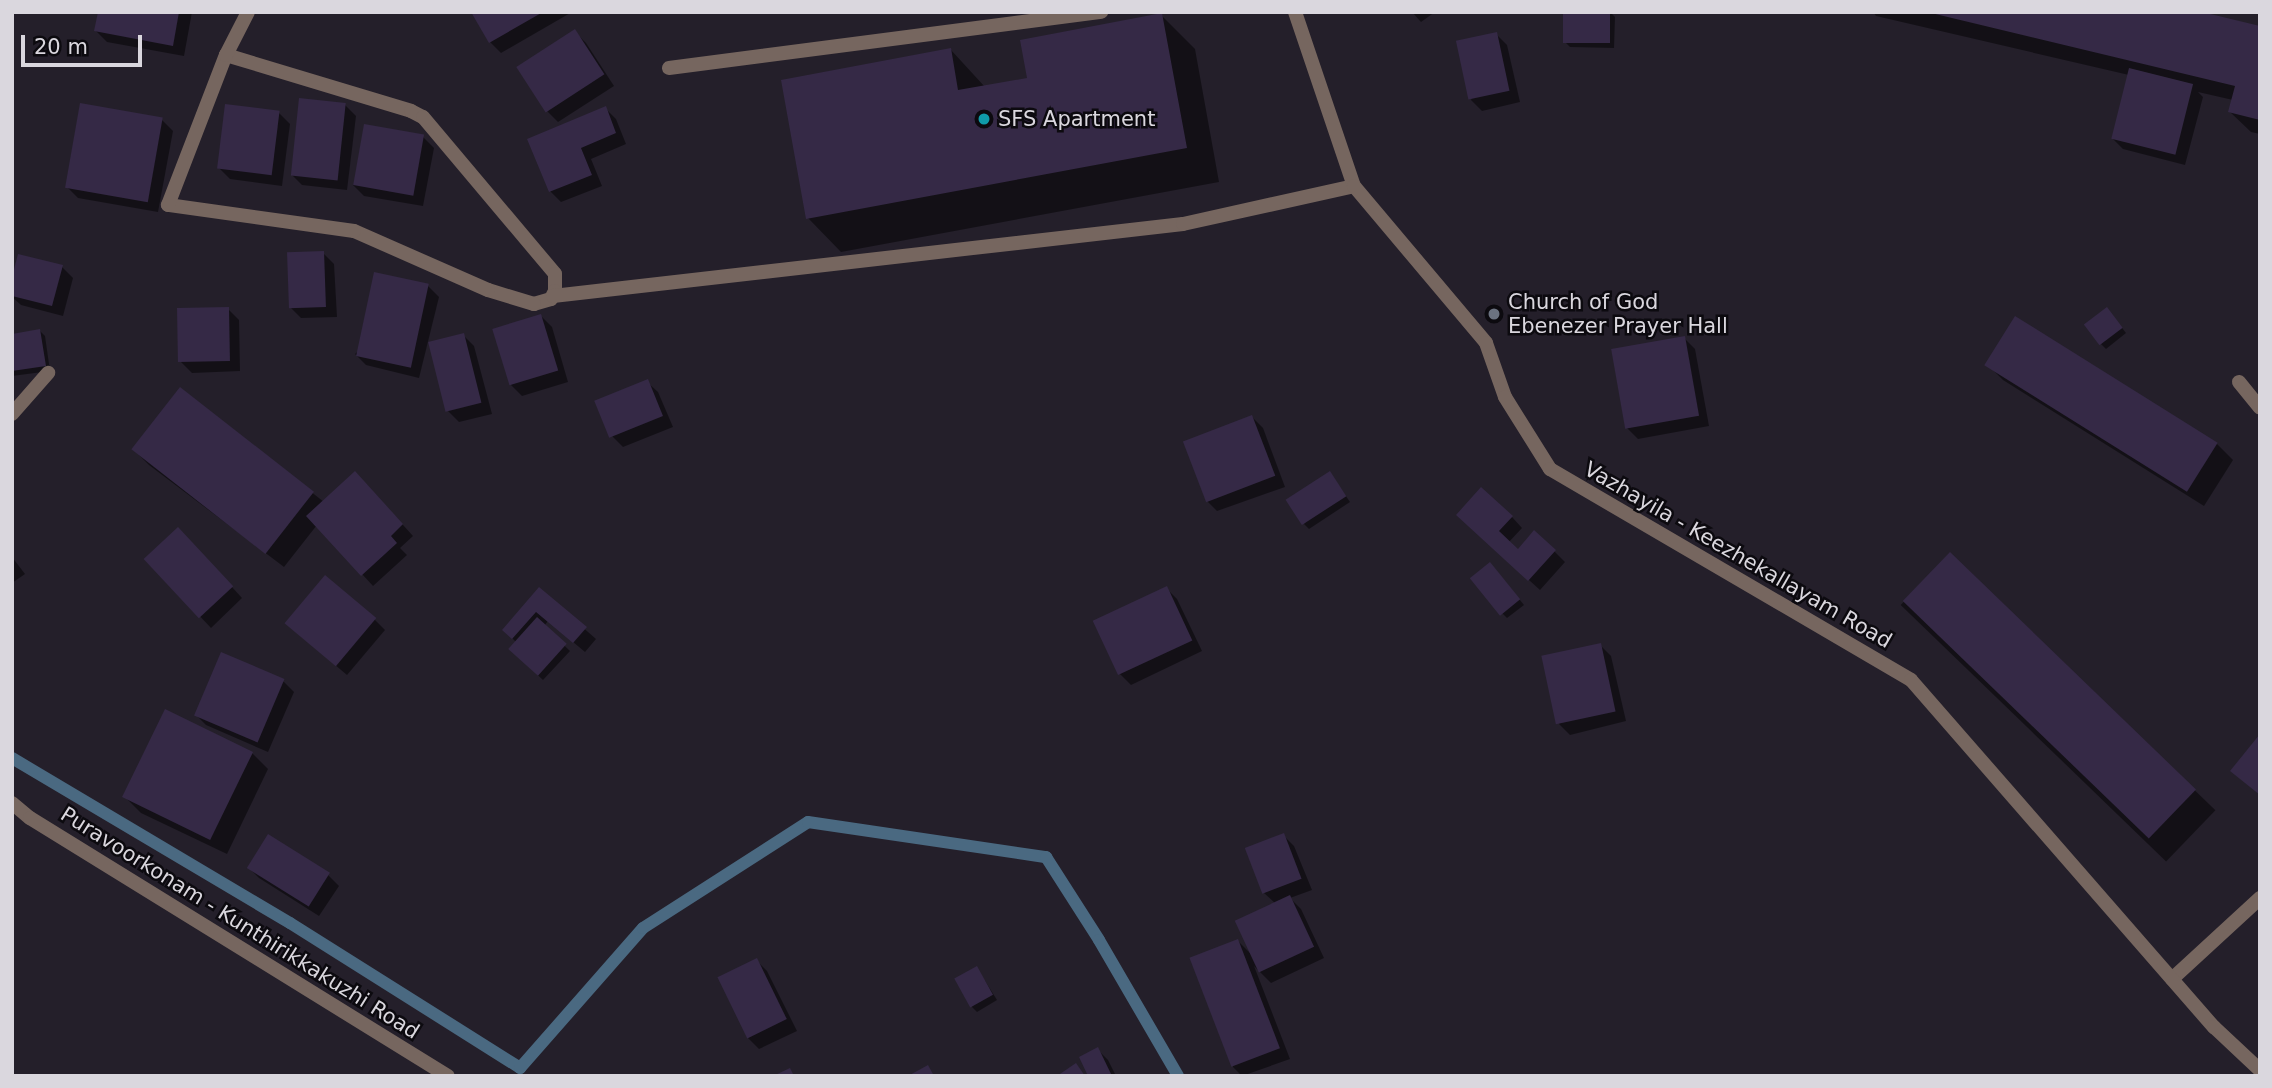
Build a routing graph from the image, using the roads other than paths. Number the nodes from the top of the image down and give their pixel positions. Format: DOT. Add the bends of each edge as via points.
graph roads {
  1 [pos="248,12"];
  2 [pos="1101,12"];
  3 [pos="1295,12"];
  4 [pos="226,55"];
  5 [pos="669,68"];
  6 [pos="1354,186"];
  7 [pos="553,296"];
  8 [pos="48,373"];
  9 [pos="2239,382"];
  10 [pos="2260,408"];
  11 [pos="12,414"];
  12 [pos="12,803"];
  13 [pos="2260,898"];
  14 [pos="2172,979"];
  15 [pos="2260,1070"];
  16 [pos="448,1076"];
  1 -- 4 [label="street"];
  2 -- 5 [label="street"];
  3 -- 6 [label="street, Vazhayila - Keezhekallayam Road"];
  4 -- 7 [label="street" via="423,117 555,274"];
  4 -- 7 [label="street" via="168,205 354,231 526,303 542,304"];
  6 -- 7 [label="street" via="1183,225"];
  6 -- 14 [label="street, Vazhayila - Keezhekallayam Road" via="1486,343 1505,397 1550,470 1911,680"];
  8 -- 11 [label="street"];
  9 -- 10 [label="street"];
  12 -- 16 [label="street, Puravoorkonam - Kunthirikkakuzhi Road"];
  13 -- 14 [label="street"];
  14 -- 15 [label="street, Vazhayila - Keezhekallayam Road"];
}
